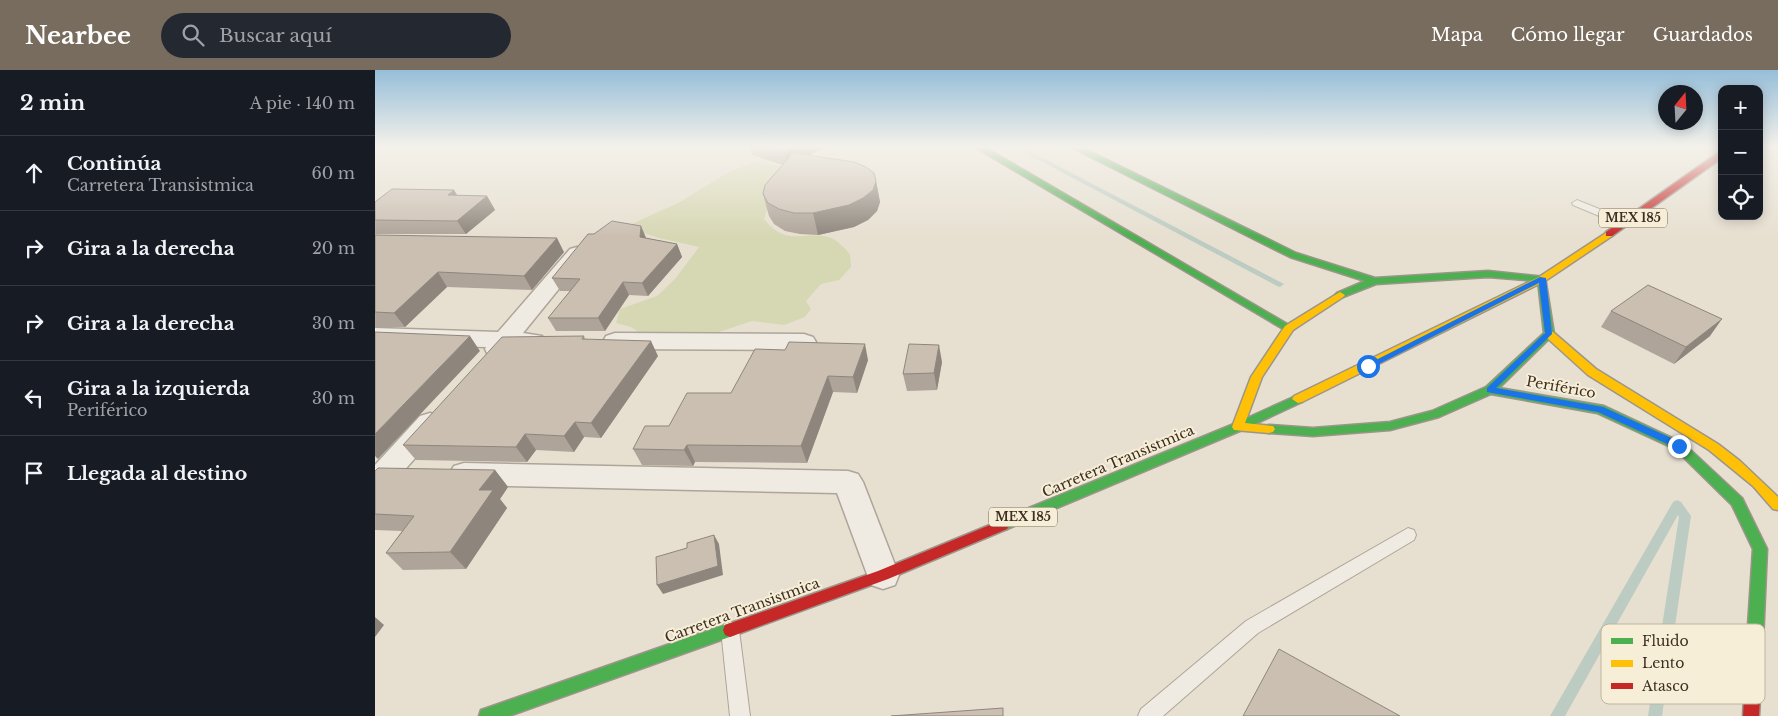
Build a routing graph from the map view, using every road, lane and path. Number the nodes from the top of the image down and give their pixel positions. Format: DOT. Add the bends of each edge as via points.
graph roads {
  1 [pos="1031,177"];
  2 [pos="1136,177"];
  3 [pos="1689,177"];
  4 [pos="1577,202"];
  5 [pos="1625,223"];
  6 [pos="554,244"];
  7 [pos="1542,278"];
  8 [pos="1374,281"];
  9 [pos="1289,328"];
  10 [pos="1549,334"];
  11 [pos="375,336"];
  12 [pos="505,340"];
  13 [pos="555,341"];
  14 [pos="595,341"];
  15 [pos="804,342"];
  16 [pos="485,363"];
  17 [pos="1489,390"];
  18 [pos="445,407"];
  19 [pos="1238,427"];
  20 [pos="378,476"];
  21 [pos="1746,502"];
  22 [pos="1776,503"];
  23 [pos="1408,535"];
  24 [pos="883,575"];
  25 [pos="1756,624"];
  26 [pos="730,630"];
  27 [pos="487,716"];
  28 [pos="741,716"];
  29 [pos="1148,716"];
  1 -- 9 [label="main road"];
  2 -- 8 [label="main road" via="1293,255"];
  3 -- 5 [label="main road, Carretera Transistmica / MEX 185"];
  4 -- 5 [label="lane"];
  5 -- 7 [label="main road, Carretera Transistmica / MEX 185"];
  6 -- 12 [label="street" via="584,244"];
  7 -- 8 [label="main road" via="1488,274"];
  7 -- 10 [label="main road"];
  7 -- 19 [label="main road, Carretera Transistmica / MEX 185"];
  8 -- 9 [label="main road" via="1338,296"];
  9 -- 19 [label="main road" via="1257,377"];
  10 -- 17 [label="main road"];
  10 -- 22 [label="main road, Periférico" via="1591,371 1696,434 1749,473"];
  11 -- 12 [label="street"];
  12 -- 13 [label="street"];
  12 -- 16 [label="street"];
  14 -- 15 [label="street"];
  17 -- 19 [label="main road" via="1435,414 1389,426 1313,432"];
  17 -- 21 [label="main road, Periférico" via="1600,409 1679,446"];
  18 -- 20 [label="street"];
  19 -- 24 [label="main road, Carretera Transistmica / MEX 185"];
  20 -- 24 [label="street" via="425,474 848,482"];
  21 -- 22 [label="main road"];
  21 -- 25 [label="main road, Periférico" via="1760,549"];
  23 -- 29 [label="lane" via="1252,626"];
  24 -- 26 [label="main road, Carretera Transistmica / MEX 185"];
  26 -- 27 [label="main road, Carretera Transistmica / MEX 185"];
  26 -- 28 [label="lane"];
}
